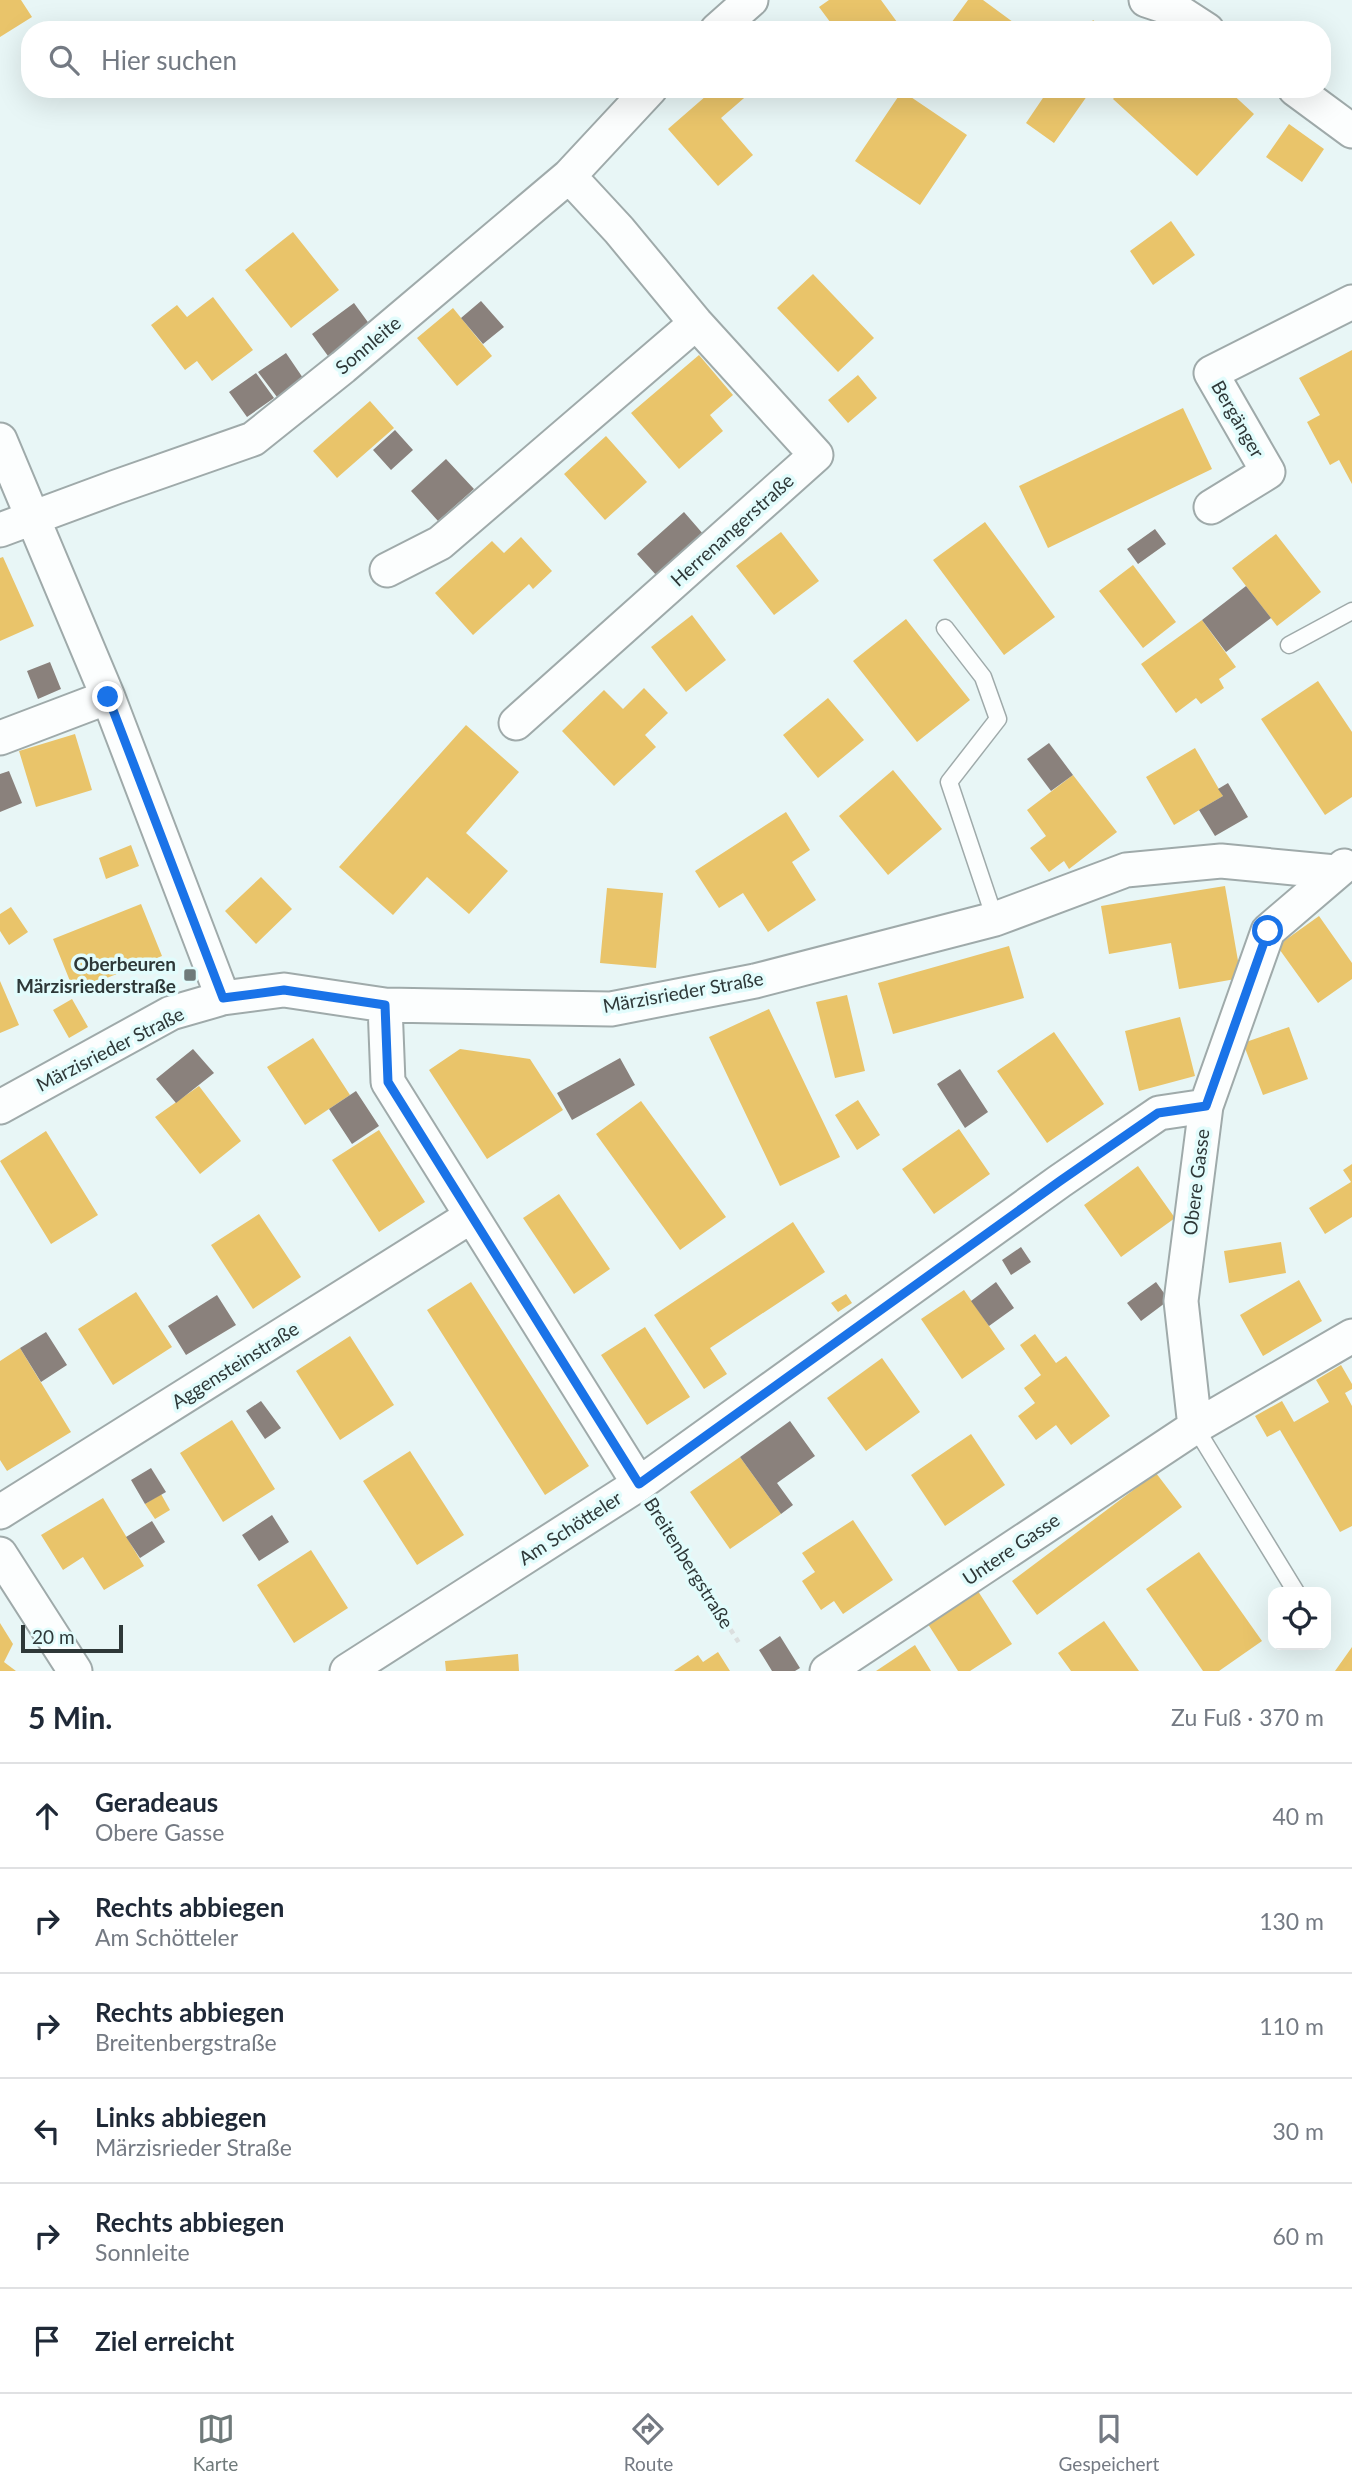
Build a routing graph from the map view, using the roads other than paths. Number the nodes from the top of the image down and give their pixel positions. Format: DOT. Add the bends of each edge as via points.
graph roads {
  1 [pos="751,0"];
  2 [pos="1146,0"];
  3 [pos="727,21"];
  4 [pos="1193,21"];
  5 [pos="642,98"];
  6 [pos="1307,98"];
  7 [pos="1352,131"];
  8 [pos="569,176"];
  9 [pos="1352,302"];
  10 [pos="696,323"];
  11 [pos="0,440"];
  12 [pos="1211,507"];
  13 [pos="33,517"];
  14 [pos="0,530"];
  15 [pos="387,570"];
  16 [pos="1352,611"];
  17 [pos="945,628"];
  18 [pos="1289,645"];
  19 [pos="108,697"];
  20 [pos="516,723"];
  21 [pos="0,738"];
  22 [pos="1343,866"];
  23 [pos="995,919"];
  24 [pos="223,998"];
  25 [pos="385,1005"];
  26 [pos="1206,1106"];
  27 [pos="0,1107"];
  28 [pos="471,1217"];
  29 [pos="1352,1336"];
  30 [pos="1195,1427"];
  31 [pos="639,1484"];
  32 [pos="0,1512"];
  33 [pos="0,1554"];
  34 [pos="1293,1587"];
  35 [pos="75,1671"];
  36 [pos="347,1671"];
  37 [pos="827,1671"];
  1 -- 3 [label="street"];
  2 -- 4 [label="street"];
  5 -- 8 [label="street, Sonnleite"];
  6 -- 7 [label="street"];
  8 -- 10 [label="street, Herrenangerstraße"];
  8 -- 13 [label="street, Sonnleite" via="253,439"];
  9 -- 12 [label="street, Bergänger" via="1211,373 1268,472"];
  10 -- 15 [label="street" via="440,543"];
  10 -- 20 [label="street, Herrenangerstraße" via="816,455"];
  11 -- 13 [label="street"];
  13 -- 14 [label="street, Sonnleite"];
  13 -- 19 [label="street"];
  16 -- 18 [label="lane"];
  17 -- 23 [label="lane" via="983,677 998,719 949,782"];
  19 -- 21 [label="street"];
  19 -- 24 [label="street"];
  22 -- 23 [label="street, Märzisrieder Straße" via="1221,860 1126,870"];
  22 -- 26 [label="street, Obere Gasse" via="1268,931"];
  23 -- 25 [label="street, Märzisrieder Straße" via="754,981 611,1009"];
  24 -- 25 [label="street, Märzisrieder Straße" via="284,990"];
  24 -- 27 [label="street, Märzisrieder Straße" via="171,1013"];
  25 -- 28 [label="street, Breitenbergstraße" via="388,1082"];
  26 -- 30 [label="street, Obere Gasse" via="1181,1301"];
  26 -- 31 [label="street, Am Schötteler" via="1158,1113"];
  28 -- 31 [label="street, Breitenbergstraße"];
  28 -- 32 [label="street, Aggensteinstraße"];
  29 -- 30 [label="street, Untere Gasse"];
  30 -- 34 [label="lane"];
  30 -- 37 [label="street, Untere Gasse"];
  31 -- 36 [label="street, Am Schötteler"];
  33 -- 35 [label="street"];
}
